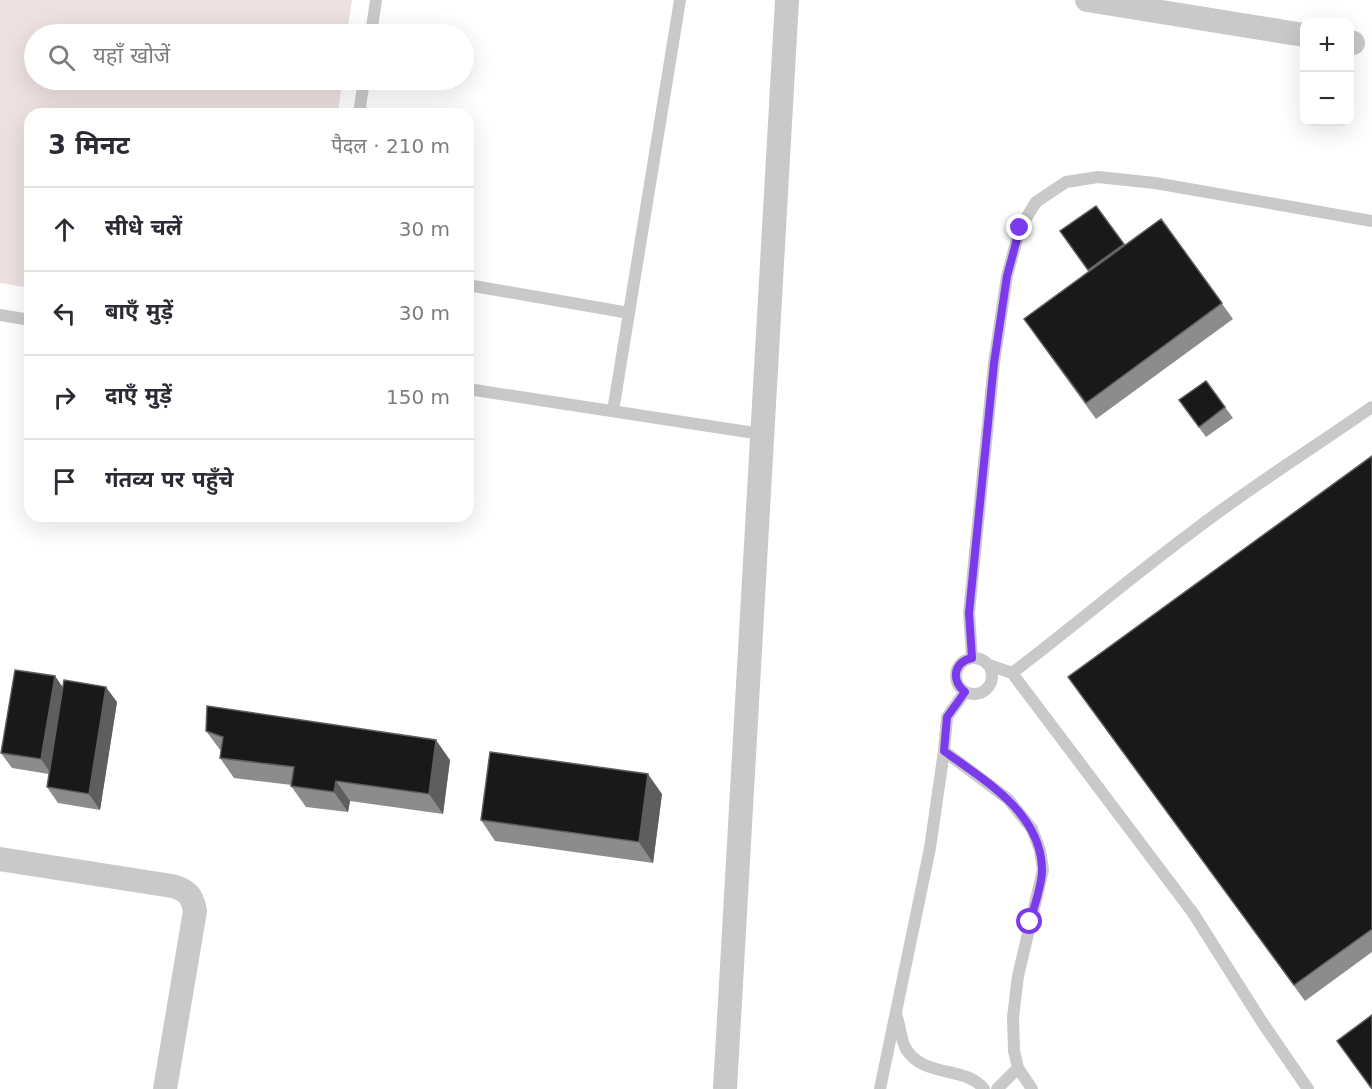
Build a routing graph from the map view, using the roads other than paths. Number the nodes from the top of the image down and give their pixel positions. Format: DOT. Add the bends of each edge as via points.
graph roads {
  1 [pos="376,0"];
  2 [pos="680,0"];
  3 [pos="787,0"];
  4 [pos="1087,0"];
  5 [pos="372,24"];
  6 [pos="1300,34"];
  7 [pos="363,90"];
  8 [pos="360,108"];
  9 [pos="1372,221"];
  10 [pos="474,286"];
  11 [pos="629,314"];
  12 [pos="0,315"];
  13 [pos="24,319"];
  14 [pos="474,389"];
  15 [pos="1372,407"];
  16 [pos="613,411"];
  17 [pos="761,434"];
  18 [pos="972,658"];
  19 [pos="989,665"];
  20 [pos="1012,673"];
  21 [pos="965,692"];
  22 [pos="944,751"];
  23 [pos="0,859"];
  24 [pos="896,1013"];
  25 [pos="1018,1068"];
  26 [pos="165,1089"];
  27 [pos="725,1089"];
  28 [pos="880,1089"];
  29 [pos="984,1089"];
  30 [pos="997,1089"];
  31 [pos="1032,1089"];
  32 [pos="1308,1089"];
  1 -- 5 [label="lane"];
  2 -- 11 [label="lane"];
  3 -- 17 [label="street"];
  4 -- 6 [label="street"];
  7 -- 8 [label="lane"];
  9 -- 18 [label="lane" via="1155,183 1098,177 1066,182 1036,202 1020,228 1007,276 994,363 969,613"];
  10 -- 11 [label="lane"];
  11 -- 16 [label="lane"];
  12 -- 13 [label="lane"];
  14 -- 16 [label="lane"];
  15 -- 20 [label="lane" via="1245,491"];
  16 -- 17 [label="lane"];
  17 -- 27 [label="street"];
  18 -- 19 [label="lane"];
  18 -- 21 [label="lane" via="961,662 956,673 957,684"];
  19 -- 20 [label="lane"];
  19 -- 21 [label="lane" via="993,677 988,688 977,694"];
  20 -- 32 [label="lane" via="1181,897"];
  21 -- 22 [label="lane" via="947,717"];
  22 -- 24 [label="lane" via="930,848"];
  22 -- 25 [label="lane" via="1008,799 1032,829 1040,850 1042,870 1018,976 1013,1017"];
  23 -- 26 [label="street" via="172,886 192,897 195,911"];
  24 -- 28 [label="lane"];
  24 -- 29 [label="lane" via="905,1048 914,1058 936,1070 968,1077"];
  25 -- 30 [label="lane"];
  25 -- 31 [label="lane"];
}
